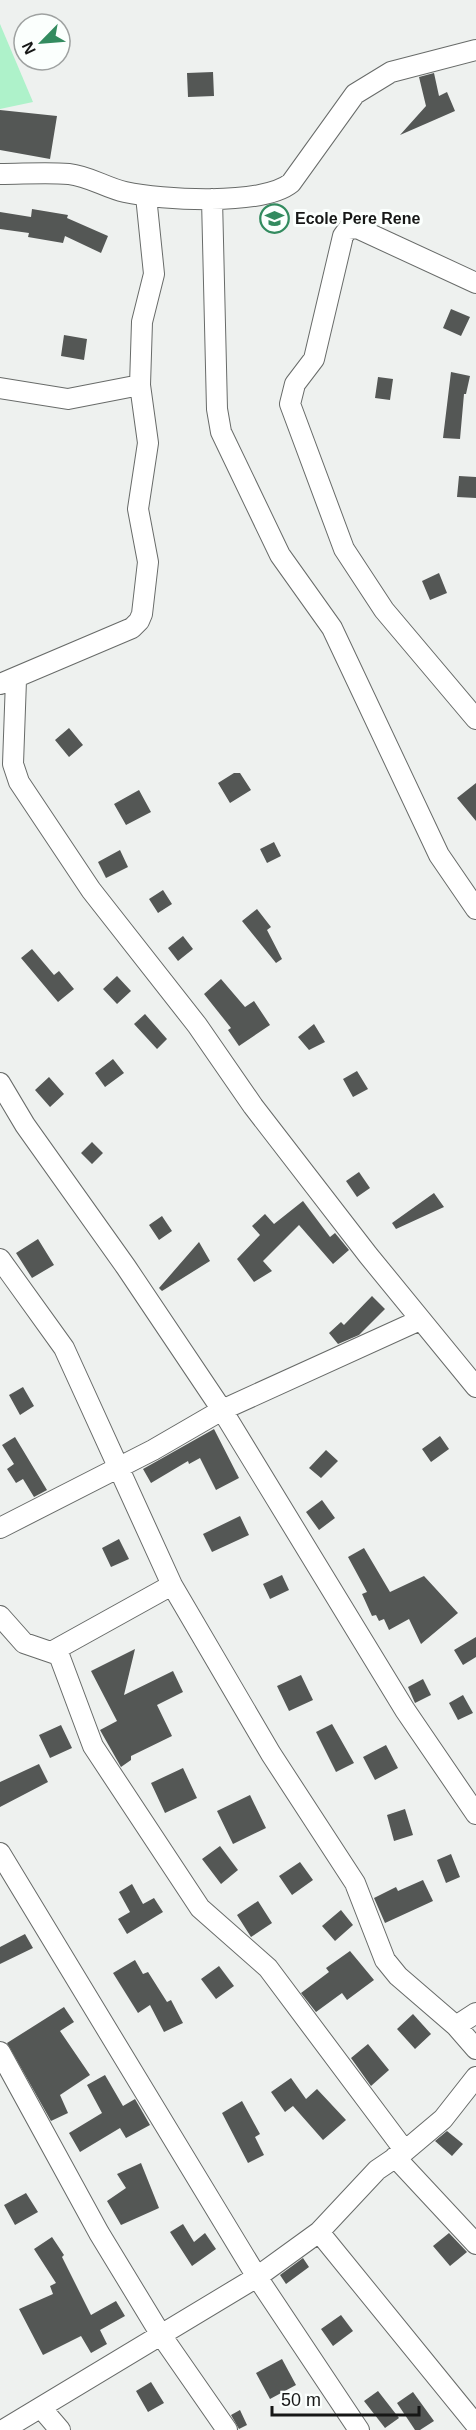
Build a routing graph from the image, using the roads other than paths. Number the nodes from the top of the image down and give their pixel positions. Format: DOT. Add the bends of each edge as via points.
graph roads {
  1 [pos="476,50"];
  2 [pos="0,174"];
  3 [pos="146,196"];
  4 [pos="212,199"];
  5 [pos="476,283"];
  6 [pos="140,385"];
  7 [pos="0,388"];
  8 [pos="8,682"];
  9 [pos="476,719"];
  10 [pos="476,909"];
  11 [pos="0,1083"];
  12 [pos="0,1259"];
  13 [pos="420,1320"];
  14 [pos="476,1387"];
  15 [pos="222,1410"];
  16 [pos="118,1469"];
  17 [pos="0,1528"];
  18 [pos="172,1585"];
  19 [pos="0,1616"];
  20 [pos="53,1651"];
  21 [pos="476,1814"];
  22 [pos="0,1853"];
  23 [pos="476,2013"];
  24 [pos="456,2026"];
  25 [pos="476,2049"];
  26 [pos="0,2052"];
  27 [pos="476,2077"];
  28 [pos="400,2154"];
  29 [pos="319,2232"];
  30 [pos="476,2244"];
  31 [pos="257,2277"];
  32 [pos="162,2336"];
  33 [pos="42,2409"];
  34 [pos="476,2425"];
  35 [pos="3,2430"];
  36 [pos="60,2430"];
  37 [pos="227,2430"];
  38 [pos="359,2430"];
  1 -- 4 [label="street" via="391,72 355,94 282,190"];
  2 -- 3 [label="street" via="68,174"];
  3 -- 4 [label="street"];
  3 -- 6 [label="street" via="154,273 142,315"];
  4 -- 10 [label="street" via="216,409 221,432 280,555 332,628 439,855"];
  5 -- 9 [label="street" via="357,228 348,230 343,236 314,358 295,384 290,404 344,549 384,610"];
  6 -- 7 [label="street" via="68,399"];
  6 -- 8 [label="street" via="148,443 138,517 148,569 139,621 132,628"];
  8 -- 13 [label="street" via="13,764 19,782 91,890"];
  11 -- 15 [label="street"];
  12 -- 16 [label="street" via="64,1348"];
  13 -- 14 [label="street"];
  13 -- 15 [label="street"];
  15 -- 16 [label="street"];
  15 -- 21 [label="street" via="405,1710"];
  16 -- 17 [label="street"];
  16 -- 18 [label="street"];
  18 -- 20 [label="street"];
  18 -- 24 [label="street" via="271,1754 355,1883 389,1968"];
  19 -- 20 [label="street" via="24,1643"];
  20 -- 28 [label="street" via="59,1655 93,1746 200,1908 268,1968"];
  22 -- 31 [label="street"];
  23 -- 24 [label="street"];
  24 -- 25 [label="street"];
  26 -- 32 [label="street" via="99,2233"];
  27 -- 28 [label="street" via="443,2119"];
  28 -- 29 [label="street" via="364,2182"];
  28 -- 30 [label="street"];
  29 -- 31 [label="street"];
  29 -- 34 [label="street"];
  31 -- 32 [label="street"];
  31 -- 38 [label="street"];
  32 -- 33 [label="street"];
  32 -- 37 [label="street"];
  33 -- 35 [label="street"];
  33 -- 36 [label="street"];
}
